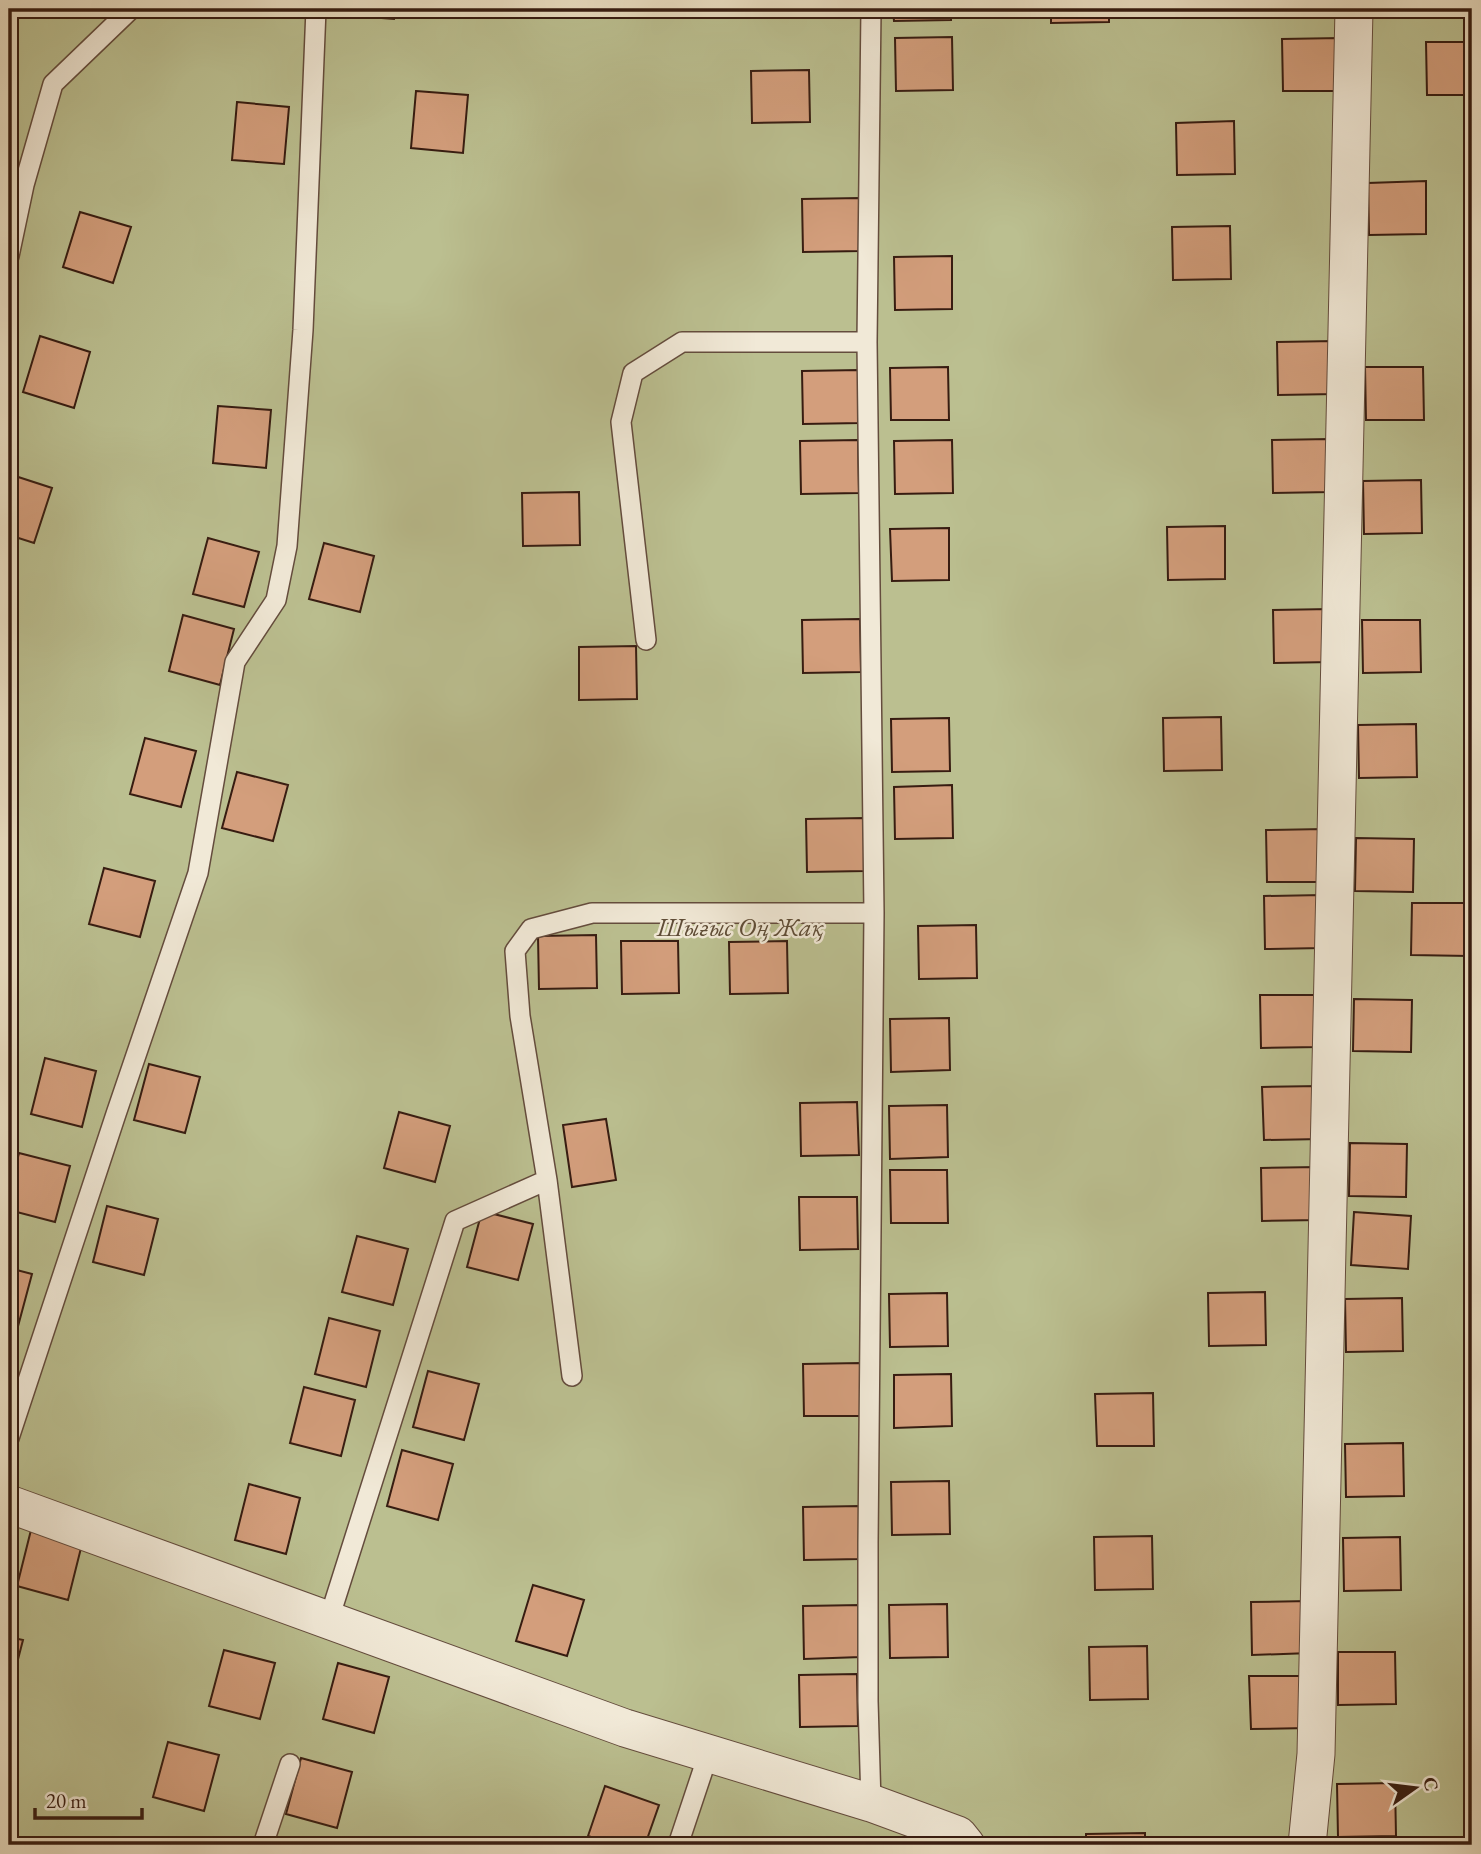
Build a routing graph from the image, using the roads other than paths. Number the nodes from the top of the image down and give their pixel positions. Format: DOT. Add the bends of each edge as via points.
graph roads {
  1 [pos="131,9"];
  2 [pos="316,9"];
  3 [pos="872,9"];
  4 [pos="1354,9"];
  5 [pos="9,256"];
  6 [pos="867,342"];
  7 [pos="646,640"];
  8 [pos="874,913"];
  9 [pos="547,1180"];
  10 [pos="572,1376"];
  11 [pos="9,1438"];
  12 [pos="9,1504"];
  13 [pos="329,1619"];
  14 [pos="709,1752"];
  15 [pos="290,1764"];
  16 [pos="871,1803"];
  17 [pos="263,1845"];
  18 [pos="678,1845"];
  19 [pos="966,1845"];
  20 [pos="1307,1845"];
  1 -- 5 [label="lane" via="53,83"];
  2 -- 11 [label="lane" via="303,330 287,547 276,600 235,662 198,873"];
  3 -- 6 [label="lane"];
  4 -- 20 [label="street" via="1317,1754"];
  6 -- 7 [label="lane" via="682,342 633,373 621,422"];
  6 -- 8 [label="lane"];
  8 -- 9 [label="lane" via="592,913 531,929 514,951"];
  8 -- 16 [label="lane" via="868,1543"];
  9 -- 10 [label="lane"];
  9 -- 13 [label="lane" via="456,1221"];
  12 -- 13 [label="street"];
  13 -- 14 [label="street" via="625,1728"];
  14 -- 16 [label="street"];
  14 -- 18 [label="lane"];
  15 -- 17 [label="lane"];
  16 -- 19 [label="street" via="958,1835"];
}
